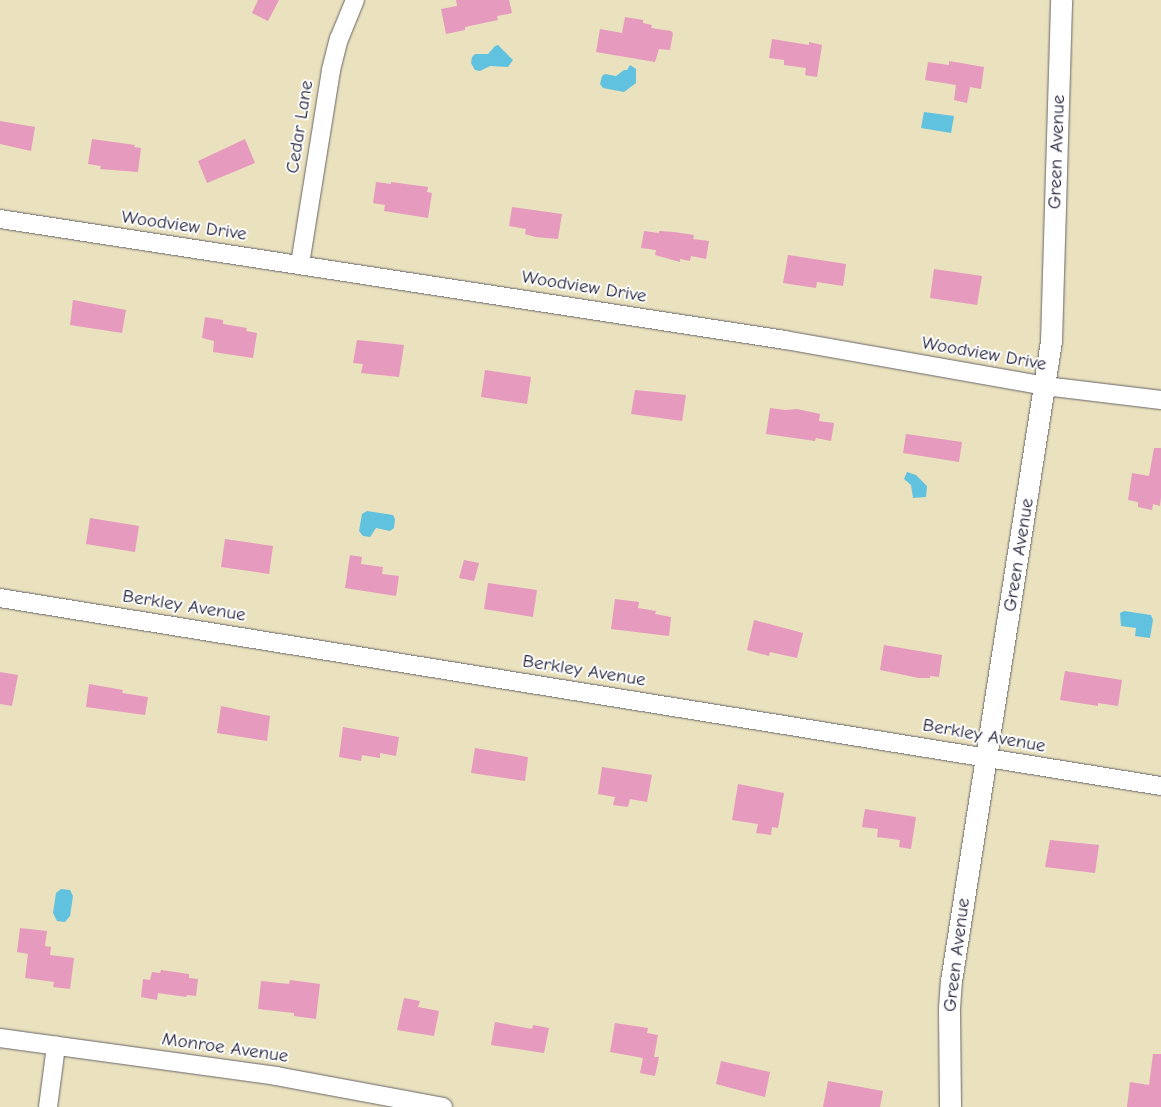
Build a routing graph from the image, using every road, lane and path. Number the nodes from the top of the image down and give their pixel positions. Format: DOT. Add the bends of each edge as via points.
graph roads {
  1 [pos="356,0"];
  2 [pos="1061,0"];
  3 [pos="0,219"];
  4 [pos="300,264"];
  5 [pos="1045,386"];
  6 [pos="1161,400"];
  7 [pos="0,598"];
  8 [pos="987,757"];
  9 [pos="1161,786"];
  10 [pos="0,1038"];
  11 [pos="56,1046"];
  12 [pos="48,1107"];
  13 [pos="444,1107"];
  14 [pos="950,1107"];
  1 -- 4 [label="street, Cedar Lane" via="330,70"];
  2 -- 5 [label="street, Green Avenue" via="1051,341"];
  3 -- 4 [label="street, Woodview Drive"];
  4 -- 5 [label="street, Woodview Drive" via="785,340"];
  5 -- 6 [label="street, Woodview Drive"];
  5 -- 8 [label="street, Green Avenue"];
  7 -- 8 [label="street, Berkley Avenue"];
  8 -- 9 [label="street, Berkley Avenue"];
  8 -- 14 [label="street, Green Avenue" via="951,981 948,1017"];
  10 -- 11 [label="street, Monroe Avenue"];
  11 -- 12 [label="street"];
  11 -- 13 [label="street, Monroe Avenue" via="276,1076"];
}
